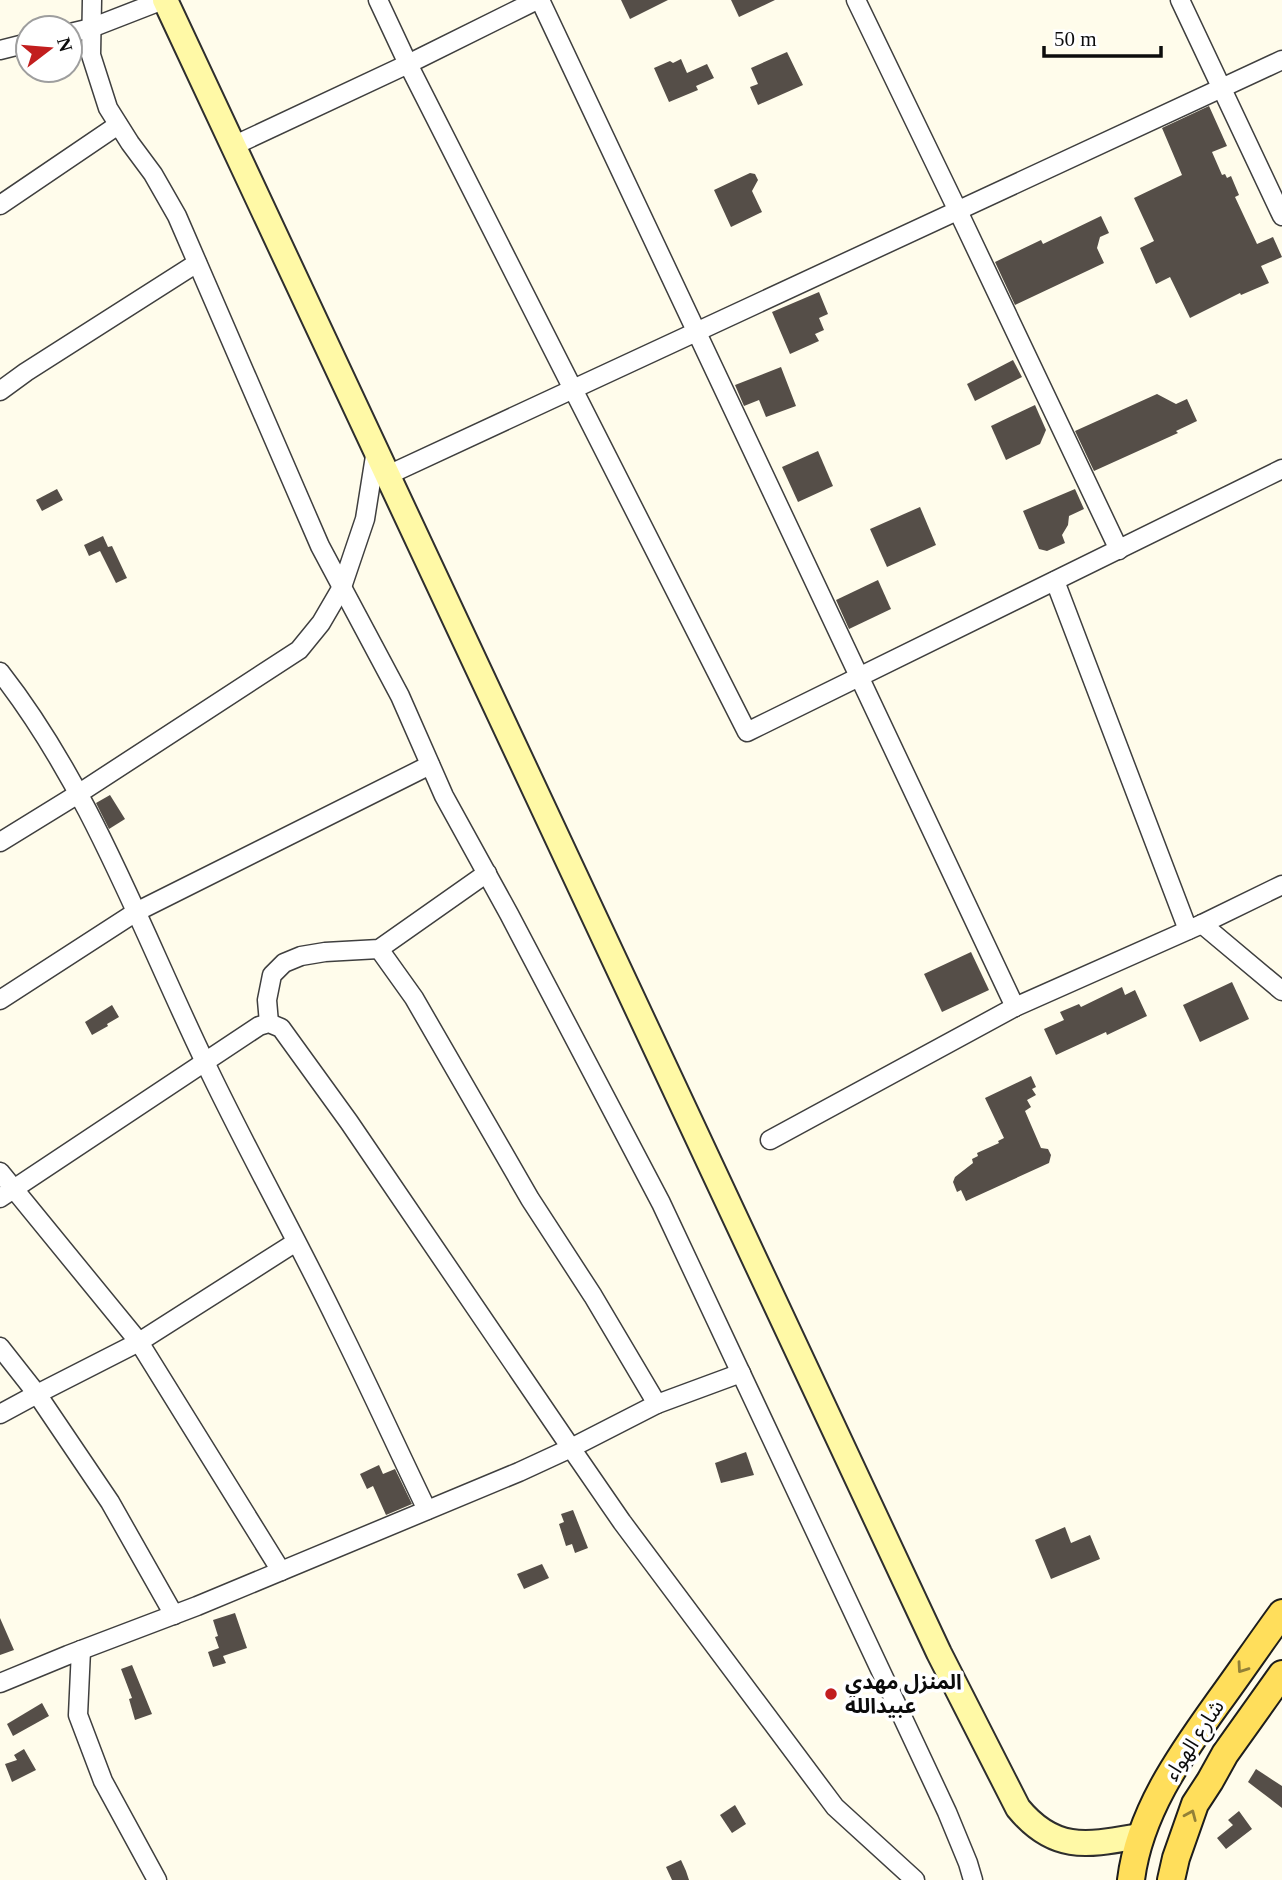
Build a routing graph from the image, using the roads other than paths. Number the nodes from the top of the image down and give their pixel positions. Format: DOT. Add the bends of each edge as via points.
graph roads {
  1 [pos="92,0"];
  2 [pos="164,0"];
  3 [pos="378,0"];
  4 [pos="539,0"];
  5 [pos="856,0"];
  6 [pos="1180,0"];
  7 [pos="91,28"];
  8 [pos="84,30"];
  9 [pos="1282,61"];
  10 [pos="408,64"];
  11 [pos="1222,88"];
  12 [pos="118,125"];
  13 [pos="233,146"];
  14 [pos="0,205"];
  15 [pos="958,211"];
  16 [pos="1282,216"];
  17 [pos="197,263"];
  18 [pos="697,332"];
  19 [pos="573,389"];
  20 [pos="0,391"];
  21 [pos="376,450"];
  22 [pos="1282,470"];
  23 [pos="387,475"];
  24 [pos="1119,550"];
  25 [pos="1055,581"];
  26 [pos="342,587"];
  27 [pos="0,672"];
  28 [pos="860,677"];
  29 [pos="430,765"];
  30 [pos="78,794"];
  31 [pos="0,842"];
  32 [pos="487,873"];
  33 [pos="1282,885"];
  34 [pos="136,912"];
  35 [pos="1195,927"];
  36 [pos="379,949"];
  37 [pos="1282,991"];
  38 [pos="0,1000"];
  39 [pos="1015,1006"];
  40 [pos="269,1023"];
  41 [pos="204,1061"];
  42 [pos="770,1140"];
  43 [pos="0,1172"];
  44 [pos="7,1193"];
  45 [pos="296,1242"];
  46 [pos="139,1342"];
  47 [pos="0,1347"];
  48 [pos="741,1373"];
  49 [pos="37,1394"];
  50 [pos="656,1404"];
  51 [pos="0,1414"];
  52 [pos="571,1448"];
  53 [pos="427,1510"];
  54 [pos="281,1571"];
  55 [pos="1282,1613"];
  56 [pos="174,1615"];
  57 [pos="81,1650"];
  58 [pos="1282,1674"];
  59 [pos="0,1683"];
  60 [pos="1140,1836"];
  61 [pos="157,1880"];
  62 [pos="915,1880"];
  63 [pos="973,1880"];
  64 [pos="1131,1880"];
  65 [pos="1171,1880"];
  1 -- 7 [label="street"];
  2 -- 7 [label="street"];
  2 -- 13 [label="street"];
  3 -- 10 [label="street"];
  4 -- 10 [label="street"];
  4 -- 18 [label="street"];
  5 -- 15 [label="street"];
  6 -- 11 [label="street"];
  7 -- 8 [label="street"];
  7 -- 12 [label="street" via="91,55"];
  9 -- 11 [label="street"];
  10 -- 13 [label="street"];
  10 -- 19 [label="street"];
  11 -- 15 [label="street"];
  11 -- 16 [label="street"];
  12 -- 14 [label="street"];
  12 -- 17 [label="street" via="177,216"];
  13 -- 21 [label="street"];
  15 -- 18 [label="street"];
  15 -- 24 [label="street"];
  17 -- 20 [label="street"];
  17 -- 26 [label="street"];
  18 -- 19 [label="street"];
  18 -- 28 [label="street"];
  19 -- 23 [label="street"];
  19 -- 28 [label="street" via="747,732"];
  21 -- 23 [label="street"];
  21 -- 26 [label="street" via="365,519"];
  22 -- 24 [label="street"];
  23 -- 60 [label="street" via="927,1628 1018,1808 1031,1824 1054,1838 1075,1843"];
  24 -- 25 [label="street"];
  25 -- 28 [label="street"];
  25 -- 35 [label="street"];
  26 -- 29 [label="street" via="400,696"];
  26 -- 30 [label="street" via="299,650"];
  27 -- 30 [label="street" via="49,742"];
  28 -- 39 [label="street"];
  29 -- 32 [label="street"];
  29 -- 34 [label="street"];
  30 -- 31 [label="street"];
  30 -- 34 [label="street"];
  32 -- 36 [label="street"];
  32 -- 48 [label="street" via="661,1203"];
  33 -- 35 [label="street"];
  34 -- 38 [label="street"];
  34 -- 41 [label="street"];
  35 -- 37 [label="street"];
  35 -- 39 [label="street"];
  36 -- 40 [label="street" via="325,952 284,962 272,975"];
  36 -- 50 [label="street" via="414,998"];
  39 -- 42 [label="street"];
  40 -- 41 [label="street"];
  40 -- 52 [label="street" via="281,1028 349,1122"];
  41 -- 44 [label="street"];
  41 -- 45 [label="street"];
  43 -- 44 [label="street"];
  44 -- 46 [label="street"];
  45 -- 46 [label="street"];
  45 -- 53 [label="street"];
  46 -- 49 [label="street"];
  46 -- 54 [label="street"];
  47 -- 49 [label="street"];
  48 -- 50 [label="street"];
  48 -- 63 [label="street" via="947,1812"];
  49 -- 51 [label="street"];
  49 -- 56 [label="street" via="110,1502"];
  50 -- 52 [label="street"];
  52 -- 53 [label="street"];
  52 -- 62 [label="street" via="835,1807"];
  53 -- 54 [label="street"];
  54 -- 56 [label="street"];
  55 -- 60 [label="main road, شارع الهواء, one-way" via="1191,1740"];
  56 -- 57 [label="street"];
  57 -- 59 [label="street"];
  57 -- 61 [label="street" via="78,1716 103,1781"];
  65 -- 58 [label="main road, شارع الهواء, one-way" via="1195,1804 1224,1754"];
  60 -- 64 [label="main road, شارع الهواء"];
}
